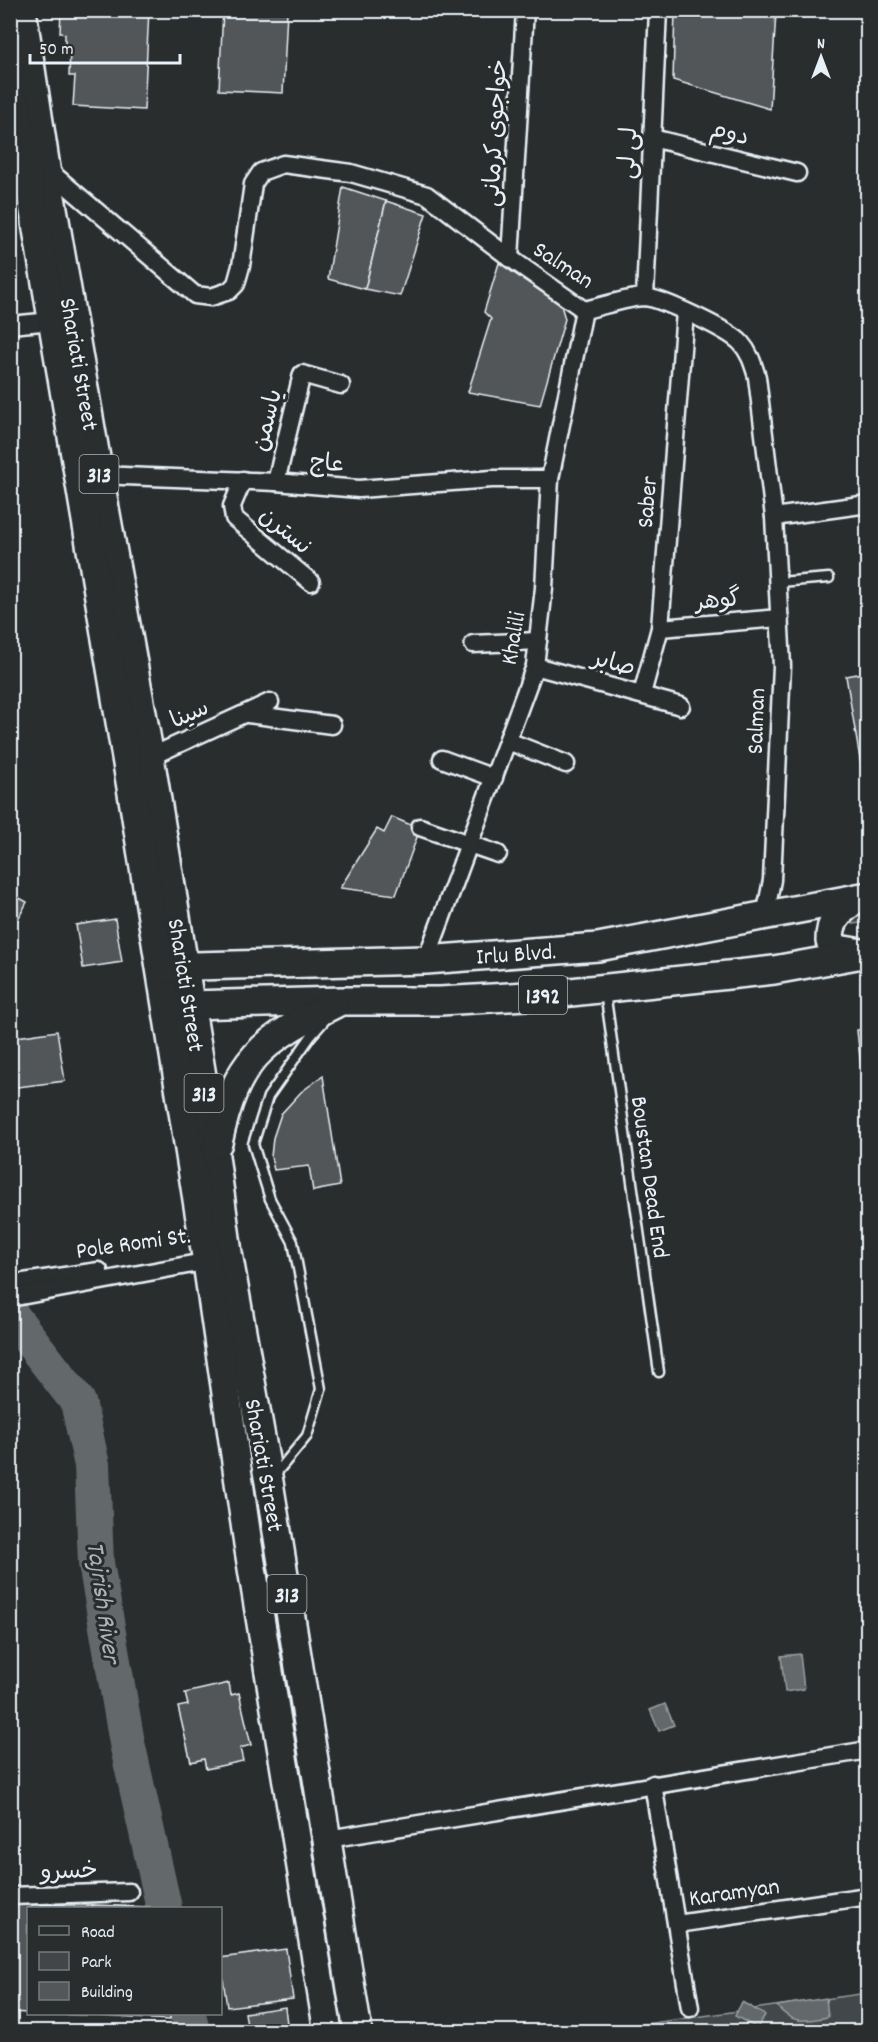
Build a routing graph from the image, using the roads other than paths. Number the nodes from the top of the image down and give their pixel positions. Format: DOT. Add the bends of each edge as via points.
graph roads {
  1 [pos="22,10"];
  2 [pos="525,10"];
  3 [pos="658,10"];
  4 [pos="10,69"];
  5 [pos="652,138"];
  6 [pos="27,159"];
  7 [pos="797,173"];
  8 [pos="510,258"];
  9 [pos="645,297"];
  10 [pos="584,310"];
  11 [pos="685,312"];
  12 [pos="52,321"];
  13 [pos="10,325"];
  14 [pos="341,385"];
  15 [pos="99,475"];
  16 [pos="550,479"];
  17 [pos="243,480"];
  18 [pos="276,482"];
  19 [pos="867,504"];
  20 [pos="774,517"];
  21 [pos="829,578"];
  22 [pos="311,582"];
  23 [pos="779,582"];
  24 [pos="780,618"];
  25 [pos="660,628"];
  26 [pos="538,641"];
  27 [pos="473,644"];
  28 [pos="535,666"];
  29 [pos="642,694"];
  30 [pos="270,702"];
  31 [pos="681,706"];
  32 [pos="248,714"];
  33 [pos="332,724"];
  34 [pos="508,741"];
  35 [pos="150,756"];
  36 [pos="442,759"];
  37 [pos="566,764"];
  38 [pos="494,778"];
  39 [pos="420,827"];
  40 [pos="470,844"];
  41 [pos="498,854"];
  42 [pos="863,897"];
  43 [pos="765,916"];
  44 [pos="867,953"];
  45 [pos="426,960"];
  46 [pos="172,970"];
  47 [pos="604,988"];
  48 [pos="342,1001"];
  49 [pos="178,1006"];
  50 [pos="215,1156"];
  51 [pos="206,1256"];
  52 [pos="14,1290"];
  53 [pos="659,1372"];
  54 [pos="269,1482"];
  55 [pos="867,1750"];
  56 [pos="653,1784"];
  57 [pos="328,1839"];
  58 [pos="129,1892"];
  59 [pos="10,1896"];
  60 [pos="867,1896"];
  61 [pos="676,1924"];
  62 [pos="690,2008"];
  63 [pos="328,2031"];
  64 [pos="358,2031"];
  1 -- 6 [label="main road, Shariati Street / 313"];
  2 -- 8 [label="street, خواجوی کرمانی"];
  3 -- 5 [label="street, لی لی"];
  4 -- 6 [label="main road, Shariati Street / 313"];
  5 -- 7 [label="street, دوم"];
  5 -- 9 [label="street, لی لی"];
  6 -- 8 [label="street, Salman" via="195,295 212,297 236,284 253,184 261,172 283,164 351,173 422,192"];
  6 -- 12 [label="main road, Shariati Street / 313"];
  6 -- 15 [label="main road, Shariati Street / 313"];
  8 -- 10 [label="street, Salman"];
  9 -- 10 [label="street, Salman"];
  9 -- 11 [label="street, Salman"];
  10 -- 16 [label="street, Khalili"];
  11 -- 20 [label="street, Salman" via="728,333 751,358 757,377"];
  11 -- 25 [label="street, Saber"];
  12 -- 13 [label="street"];
  12 -- 46 [label="main road, Shariati Street / 313" via="135,811"];
  14 -- 18 [label="street, یاسمن" via="302,374"];
  15 -- 17 [label="street, عاج"];
  15 -- 35 [label="main road, Shariati Street / 313"];
  16 -- 18 [label="street, عاج" via="492,479 358,489"];
  16 -- 26 [label="street, Khalili"];
  17 -- 18 [label="street, عاج"];
  17 -- 22 [label="street, نسترن" via="232,506 234,518"];
  19 -- 20 [label="street"];
  20 -- 23 [label="street, Salman"];
  21 -- 23 [label="lane"];
  23 -- 24 [label="street, Salman"];
  24 -- 25 [label="street, گوهر"];
  24 -- 43 [label="street, Salman" via="782,666 772,880"];
  25 -- 29 [label="street, Saber"];
  26 -- 27 [label="street"];
  26 -- 28 [label="street, Khalili"];
  28 -- 29 [label="street, صابر"];
  28 -- 34 [label="street, Khalili"];
  29 -- 31 [label="street, صابر"];
  30 -- 32 [label="street, سینا"];
  32 -- 33 [label="street, سینا"];
  32 -- 35 [label="street, سینا"];
  34 -- 37 [label="street"];
  34 -- 38 [label="street, Khalili"];
  35 -- 46 [label="main road, Shariati Street / 313"];
  36 -- 38 [label="street"];
  38 -- 40 [label="street, Khalili"];
  39 -- 40 [label="street"];
  40 -- 41 [label="street"];
  40 -- 45 [label="street, Khalili"];
  42 -- 43 [label="main road, Irlu Blvd. / 1392"];
  42 -- 44 [label="main road" via="841,910 829,930 830,941 838,949"];
  43 -- 45 [label="main road, Irlu Blvd. / 1392" via="598,947"];
  44 -- 47 [label="main road, Irlu Blvd. / 1392" via="774,970"];
  45 -- 46 [label="main road, Irlu Blvd. / 1392"];
  46 -- 49 [label="main road, Shariati Street / 313"];
  47 -- 48 [label="main road, Irlu Blvd. / 1392" via="440,1001"];
  47 -- 53 [label="lane, Boustan Dead End"];
  48 -- 49 [label="main road, Irlu Blvd. / 1392"];
  48 -- 50 [label="main road" via="293,1025 247,1064 225,1111"];
  48 -- 54 [label="lane" via="268,1096 253,1144 270,1199 293,1242 321,1389 307,1436"];
  49 -- 50 [label="main road, Shariati Street / 313"];
  49 -- 51 [label="main road, Shariati Street / 313"];
  50 -- 54 [label="main road, Shariati Street / 313" via="228,1253"];
  51 -- 52 [label="street, Pole Romi St."];
  51 -- 63 [label="main road, Shariati Street / 313" via="248,1544"];
  54 -- 57 [label="main road, Shariati Street / 313"];
  55 -- 56 [label="street"];
  56 -- 57 [label="street"];
  56 -- 61 [label="street, Karamyan"];
  57 -- 64 [label="main road, Shariati Street / 313"];
  58 -- 59 [label="street, خسرو"];
  60 -- 61 [label="street, Karamyan"];
  61 -- 62 [label="street"];
}
